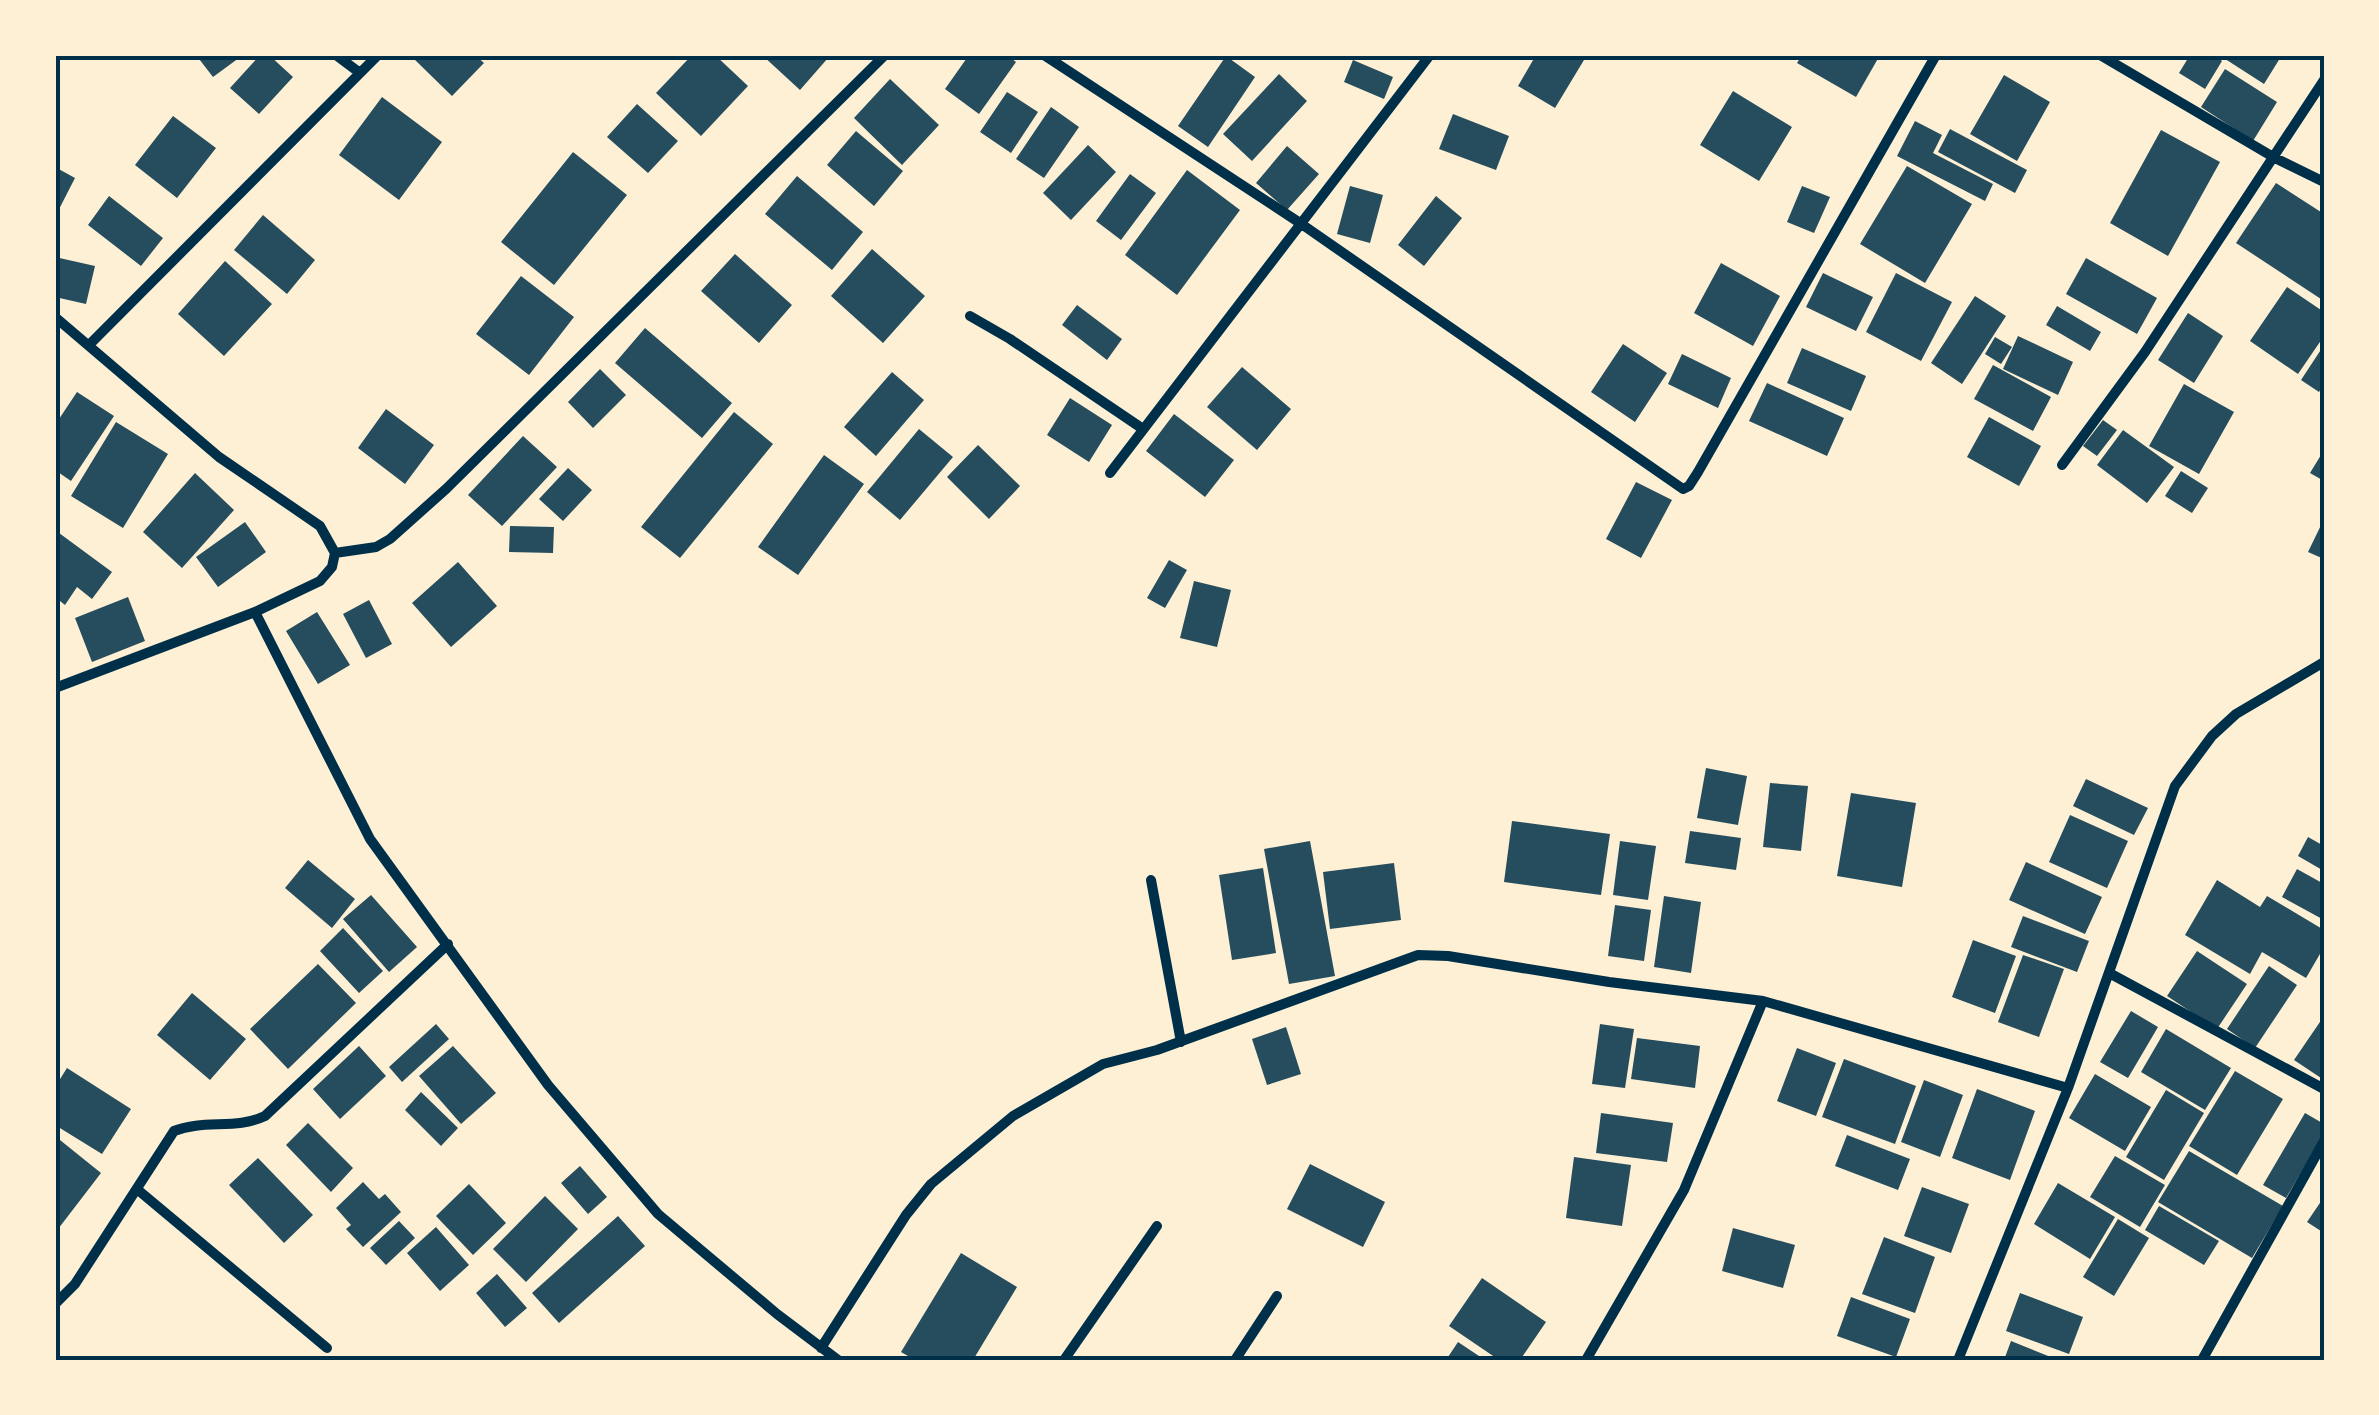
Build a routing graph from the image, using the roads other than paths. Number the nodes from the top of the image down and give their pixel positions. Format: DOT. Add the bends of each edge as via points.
graph roads {
  1 [pos="336,55"];
  2 [pos="378,55"];
  3 [pos="885,55"];
  4 [pos="1044,55"];
  5 [pos="1430,55"];
  6 [pos="1936,55"];
  7 [pos="2100,55"];
  8 [pos="360,73"];
  9 [pos="2324,80"];
  10 [pos="2275,158"];
  11 [pos="2324,182"];
  12 [pos="1300,223"];
  13 [pos="970,316"];
  14 [pos="55,317"];
  15 [pos="90,344"];
  16 [pos="1143,429"];
  17 [pos="2062,464"];
  18 [pos="1110,472"];
  19 [pos="335,554"];
  20 [pos="255,612"];
  21 [pos="2324,662"];
  22 [pos="55,688"];
  23 [pos="1152,880"];
  24 [pos="448,944"];
  25 [pos="2111,974"];
  26 [pos="1763,1002"];
  27 [pos="1181,1042"];
  28 [pos="2068,1088"];
  29 [pos="2324,1089"];
  30 [pos="2324,1141"];
  31 [pos="138,1190"];
  32 [pos="1157,1226"];
  33 [pos="1277,1296"];
  34 [pos="55,1304"];
  35 [pos="327,1348"];
  36 [pos="821,1348"];
  37 [pos="838,1360"];
  38 [pos="1064,1360"];
  39 [pos="1234,1360"];
  40 [pos="1586,1360"];
  41 [pos="1958,1360"];
  42 [pos="2202,1360"];
  1 -- 8 [label="street"];
  2 -- 8 [label="street"];
  3 -- 19 [label="street" via="446,489 390,539"];
  4 -- 12 [label="street"];
  5 -- 12 [label="street"];
  6 -- 12 [label="street" via="1686,488"];
  7 -- 10 [label="street"];
  8 -- 15 [label="street"];
  9 -- 10 [label="street"];
  10 -- 11 [label="street"];
  10 -- 17 [label="street"];
  12 -- 16 [label="street"];
  13 -- 16 [label="street"];
  14 -- 15 [label="street"];
  15 -- 19 [label="street" via="219,457 320,526"];
  16 -- 18 [label="street"];
  19 -- 20 [label="street" via="320,581"];
  20 -- 22 [label="street"];
  20 -- 24 [label="street" via="370,839"];
  21 -- 25 [label="street" via="2236,714 2193,759 2161,820"];
  23 -- 27 [label="street"];
  24 -- 31 [label="street" via="265,1116 174,1131"];
  24 -- 36 [label="street" via="548,1085 658,1214"];
  25 -- 28 [label="street"];
  25 -- 29 [label="street"];
  26 -- 27 [label="street" via="1418,955"];
  26 -- 28 [label="street"];
  26 -- 40 [label="street" via="1684,1190"];
  27 -- 36 [label="street" via="1082,1073 1012,1116 906,1215"];
  28 -- 41 [label="street"];
  30 -- 42 [label="street"];
  31 -- 34 [label="street"];
  31 -- 35 [label="street"];
  32 -- 38 [label="street"];
  33 -- 39 [label="street"];
  36 -- 37 [label="street"];
}
